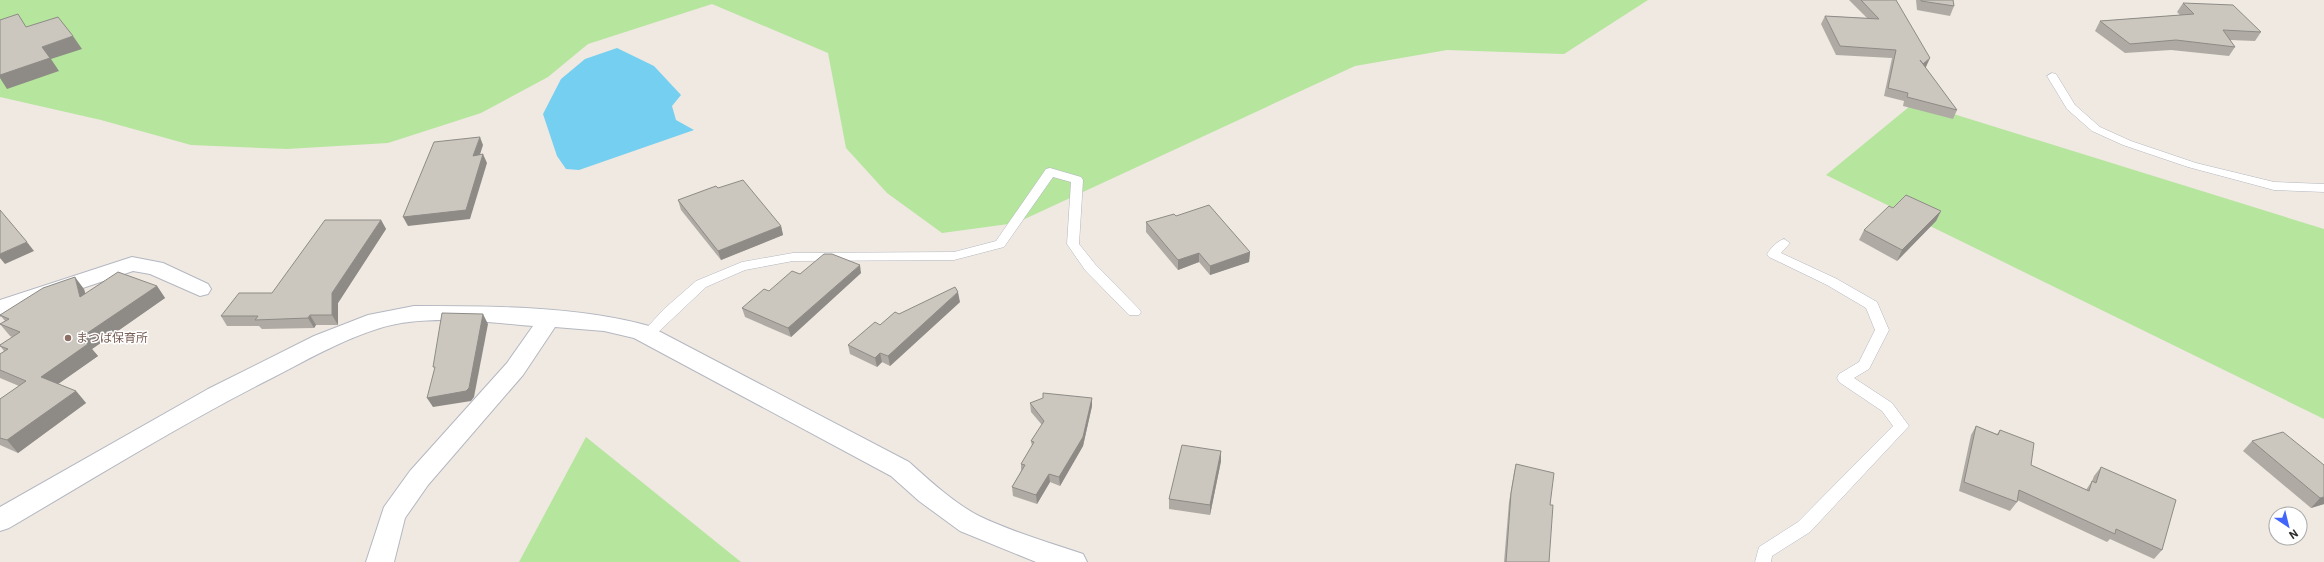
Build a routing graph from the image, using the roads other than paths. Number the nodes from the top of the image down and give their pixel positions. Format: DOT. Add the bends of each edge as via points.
graph roads {
  1 [pos="2052,76"];
  2 [pos="2324,188"];
  3 [pos="1784,243"];
  4 [pos="200,289"];
  5 [pos="0,308"];
  6 [pos="1134,312"];
  7 [pos="548,319"];
  8 [pos="648,335"];
  9 [pos="0,520"];
  10 [pos="380,562"];
  11 [pos="1074,562"];
  12 [pos="1763,562"];
  1 -- 2 [label="lane" via="2071,107 2096,129 2127,143 2192,165 2274,186"];
  3 -- 12 [label="lane" via="1773,254 1832,282 1872,305 1882,330 1864,364 1844,378 1887,407 1902,426 1804,527 1764,552"];
  4 -- 5 [label="street" via="155,268 132,264"];
  6 -- 8 [label="lane" via="1090,267 1073,244 1077,180 1050,172 1000,244 954,256 793,257 742,266 701,284"];
  7 -- 8 [label="street" via="604,323"];
  7 -- 9 [label="street" via="480,314 414,314 376,321 350,330 217,395"];
  7 -- 10 [label="street" via="542,332 515,369 419,478 393,515"];
  8 -- 11 [label="street" via="900,469 928,494 969,523 1053,557"];
}
